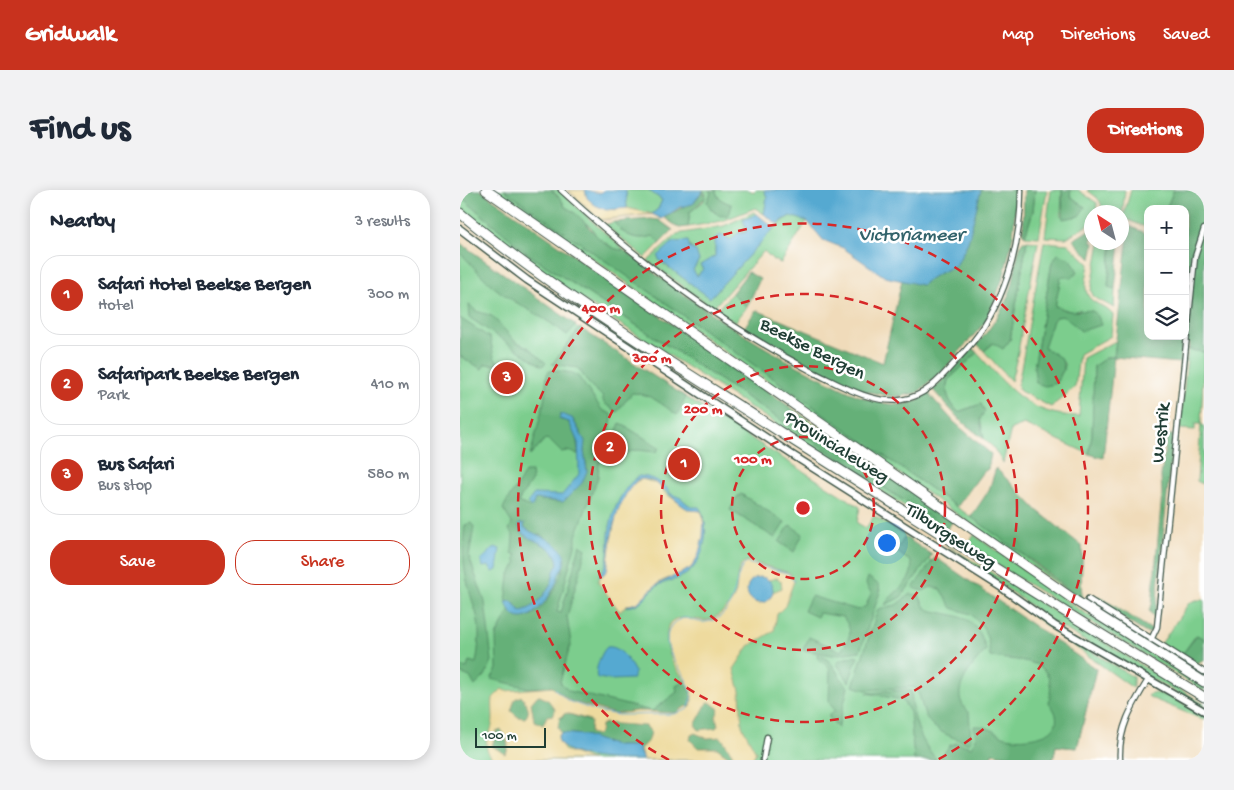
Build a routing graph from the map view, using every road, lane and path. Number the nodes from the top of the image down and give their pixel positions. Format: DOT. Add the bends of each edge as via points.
graph roads {
  1 [pos="486,190"];
  2 [pos="561,190"];
  3 [pos="1021,190"];
  4 [pos="460,213"];
  5 [pos="460,229"];
  6 [pos="1204,229"];
  7 [pos="1088,599"];
  8 [pos="1151,640"];
  9 [pos="1203,670"];
  10 [pos="1148,680"];
  11 [pos="1204,682"];
  12 [pos="1204,697"];
  13 [pos="1204,710"];
  14 [pos="767,738"];
  15 [pos="763,760"];
  16 [pos="1120,760"];
  1 -- 11 [label="highway, Provincialeweg" via="1076,601"];
  2 -- 3 [label="street, Beekse Bergen" via="689,297 777,353 859,393 900,400 929,390 988,321 1013,257"];
  4 -- 12 [label="highway, Provincialeweg" via="528,266 613,325"];
  5 -- 10 [label="street, Tilburgseweg" via="527,280 791,454 994,583 1054,625"];
  6 -- 8 [label="street, Westrik" via="1195,257 1157,627"];
  7 -- 8 [label="street"];
  8 -- 9 [label="street"];
  10 -- 13 [label="street, Tilburgseweg"];
  10 -- 16 [label="street" via="1124,723 1119,741"];
  14 -- 15 [label="street"];
}
